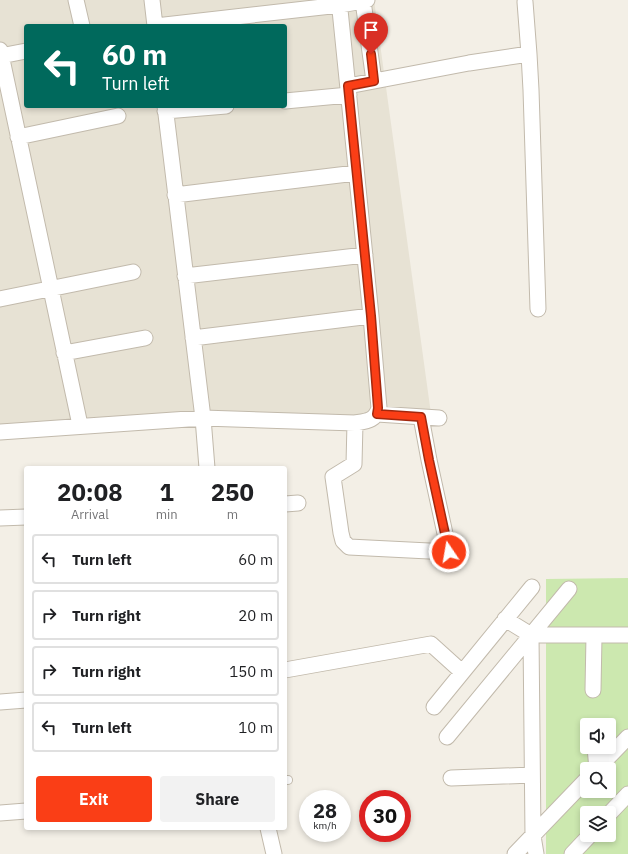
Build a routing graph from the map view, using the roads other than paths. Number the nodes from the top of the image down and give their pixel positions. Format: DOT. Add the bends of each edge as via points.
graph roads {
  1 [pos="76,0"];
  2 [pos="152,0"];
  3 [pos="364,0"];
  4 [pos="339,2"];
  5 [pos="526,2"];
  6 [pos="82,24"];
  7 [pos="155,24"];
  8 [pos="170,24"];
  9 [pos="24,51"];
  10 [pos="1,53"];
  11 [pos="529,54"];
  12 [pos="374,81"];
  13 [pos="348,90"];
  14 [pos="287,101"];
  15 [pos="185,108"];
  16 [pos="165,109"];
  17 [pos="118,116"];
  18 [pos="18,137"];
  19 [pos="356,173"];
  20 [pos="176,195"];
  21 [pos="365,255"];
  22 [pos="133,272"];
  23 [pos="185,276"];
  24 [pos="51,288"];
  25 [pos="0,299"];
  26 [pos="538,309"];
  27 [pos="371,316"];
  28 [pos="145,338"];
  29 [pos="193,338"];
  30 [pos="64,353"];
  31 [pos="377,414"];
  32 [pos="421,417"];
  33 [pos="203,418"];
  34 [pos="439,418"];
  35 [pos="355,423"];
  36 [pos="80,426"];
  37 [pos="0,432"];
  38 [pos="207,466"];
  39 [pos="24,517"];
  40 [pos="0,518"];
  41 [pos="532,587"];
  42 [pos="569,589"];
  43 [pos="505,620"];
  44 [pos="531,635"];
  45 [pos="628,635"];
  46 [pos="594,636"];
  47 [pos="287,670"];
  48 [pos="462,672"];
  49 [pos="593,690"];
  50 [pos="24,700"];
  51 [pos="0,702"];
  52 [pos="434,706"];
  53 [pos="447,737"];
  54 [pos="628,737"];
  55 [pos="604,762"];
  56 [pos="532,775"];
  57 [pos="451,778"];
  58 [pos="580,787"];
  59 [pos="628,794"];
  60 [pos="616,807"];
  61 [pos="24,810"];
  62 [pos="0,813"];
  63 [pos="268,830"];
  64 [pos="533,836"];
  65 [pos="583,842"];
  66 [pos="540,853"];
  67 [pos="274,854"];
  68 [pos="514,854"];
  69 [pos="572,854"];
  1 -- 6 [label="street"];
  2 -- 7 [label="street"];
  3 -- 4 [label="street"];
  3 -- 12 [label="street"];
  4 -- 8 [label="street"];
  4 -- 13 [label="street"];
  5 -- 11 [label="street"];
  9 -- 10 [label="street"];
  10 -- 18 [label="street"];
  11 -- 12 [label="street"];
  11 -- 26 [label="street"];
  12 -- 13 [label="street"];
  13 -- 14 [label="street"];
  13 -- 19 [label="street"];
  15 -- 16 [label="street"];
  16 -- 20 [label="street"];
  17 -- 18 [label="street"];
  18 -- 24 [label="street"];
  19 -- 20 [label="street"];
  19 -- 21 [label="street"];
  20 -- 23 [label="street"];
  21 -- 23 [label="street"];
  21 -- 27 [label="street"];
  22 -- 24 [label="street"];
  23 -- 29 [label="street"];
  24 -- 25 [label="street"];
  24 -- 30 [label="street"];
  27 -- 29 [label="street"];
  27 -- 31 [label="street"];
  28 -- 30 [label="street"];
  29 -- 33 [label="street"];
  30 -- 36 [label="street"];
  31 -- 32 [label="street"];
  31 -- 35 [label="street" via="368,421"];
  32 -- 34 [label="street"];
  32 -- 35 [label="street" via="449,552 349,547 343,542 333,477 354,464"];
  33 -- 35 [label="street"];
  33 -- 36 [label="street"];
  33 -- 38 [label="street"];
  36 -- 37 [label="street"];
  39 -- 40 [label="street"];
  41 -- 43 [label="street"];
  42 -- 44 [label="street"];
  43 -- 44 [label="street"];
  43 -- 48 [label="street"];
  44 -- 46 [label="street"];
  44 -- 53 [label="street"];
  44 -- 56 [label="street"];
  45 -- 46 [label="street"];
  46 -- 49 [label="street"];
  47 -- 48 [label="street" via="431,644"];
  48 -- 52 [label="street"];
  50 -- 51 [label="street"];
  54 -- 55 [label="street"];
  56 -- 57 [label="street"];
  56 -- 64 [label="street"];
  58 -- 64 [label="street"];
  59 -- 60 [label="street"];
  61 -- 62 [label="street"];
  63 -- 67 [label="street"];
  64 -- 66 [label="street"];
  64 -- 68 [label="street"];
  65 -- 69 [label="street"];
}
